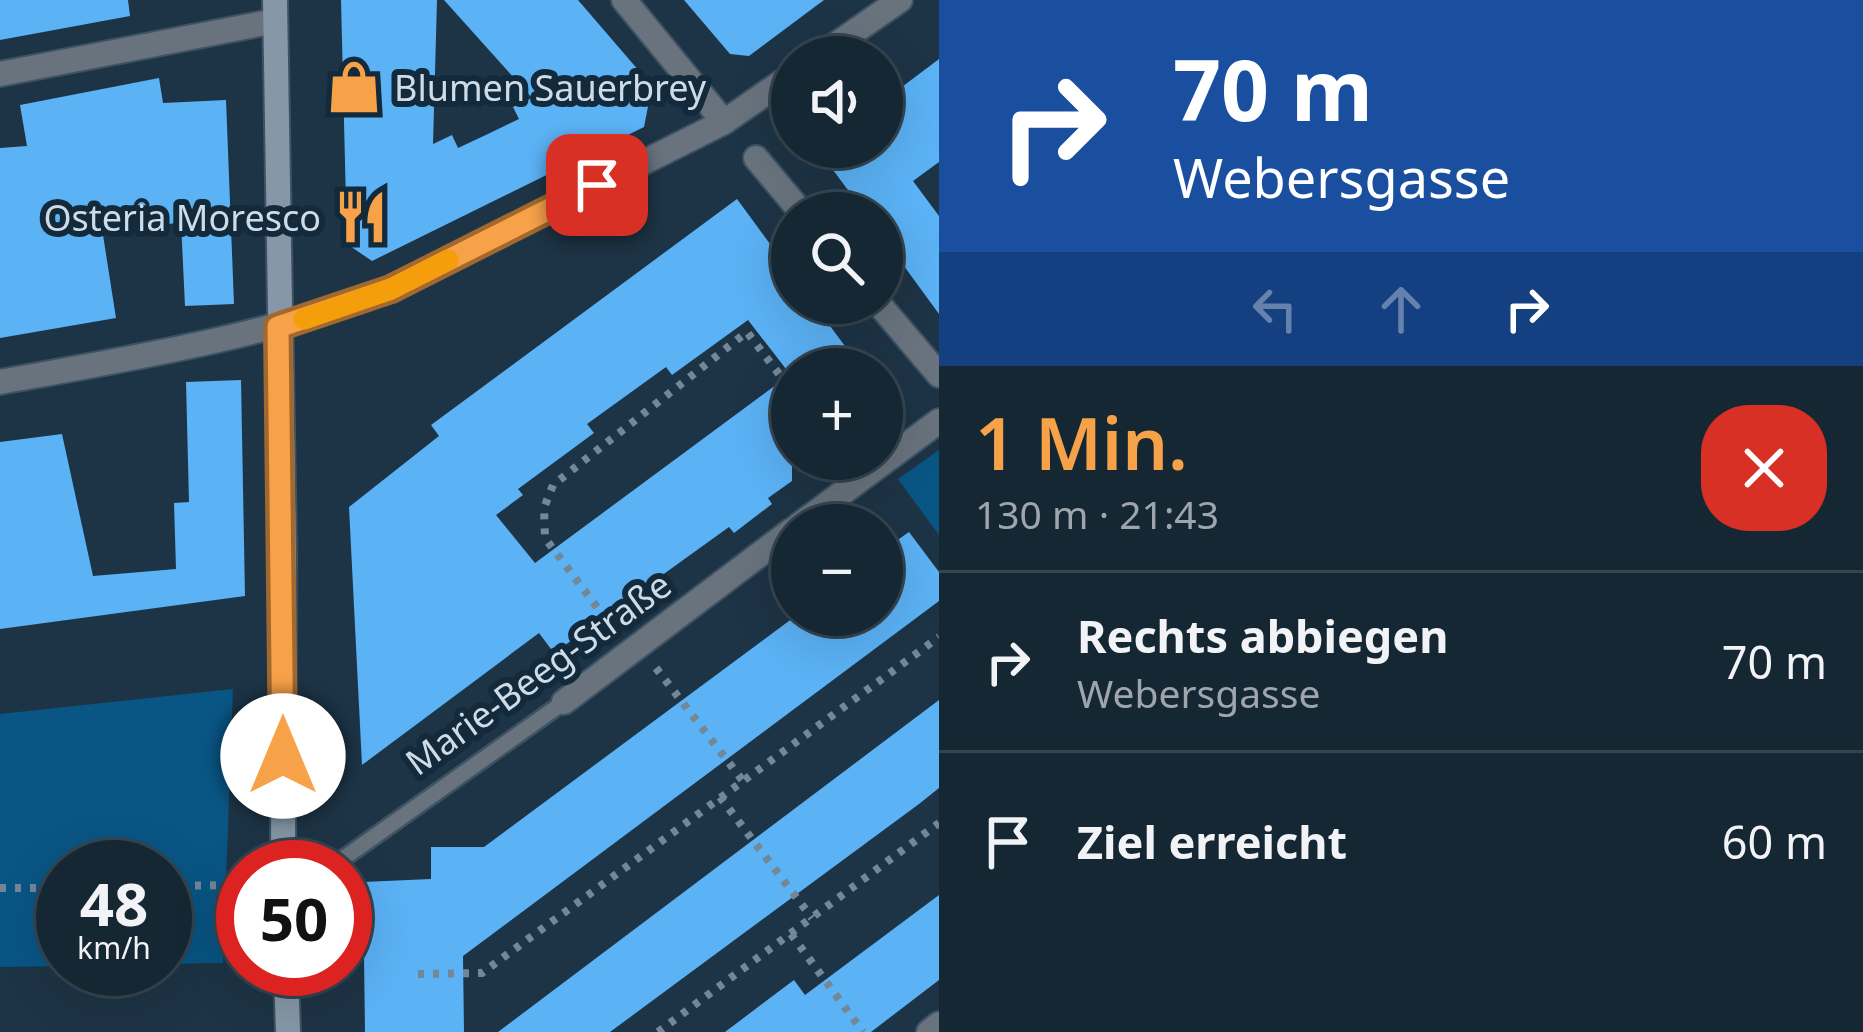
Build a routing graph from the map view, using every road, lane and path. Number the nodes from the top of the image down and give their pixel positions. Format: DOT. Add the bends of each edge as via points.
graph roads {
  1 [pos="624,0"];
  2 [pos="901,0"];
  3 [pos="275,11"];
  4 [pos="849,36"];
  5 [pos="0,74"];
  6 [pos="771,90"];
  7 [pos="724,122"];
  8 [pos="756,158"];
  9 [pos="784,192"];
  10 [pos="896,324"];
  11 [pos="278,327"];
  12 [pos="771,364"];
  13 [pos="939,375"];
  14 [pos="0,382"];
  15 [pos="939,421"];
  16 [pos="827,504"];
  17 [pos="771,546"];
  18 [pos="939,637"];
  19 [pos="634,648"];
  20 [pos="564,702"];
  21 [pos="743,781"];
  22 [pos="720,797"];
  23 [pos="939,824"];
  24 [pos="283,840"];
  25 [pos="369,840"];
  26 [pos="36,888"];
  27 [pos="0,889"];
  28 [pos="812,918"];
  29 [pos="791,934"];
  30 [pos="418,974"];
  31 [pos="287,996"];
  32 [pos="939,1024"];
  33 [pos="288,1032"];
  34 [pos="658,1032"];
  35 [pos="862,1032"];
  36 [pos="929,1032"];
  1 -- 7 [label="street"];
  2 -- 4 [label="street"];
  3 -- 5 [label="street"];
  3 -- 11 [label="main road"];
  6 -- 7 [label="street"];
  7 -- 11 [label="street" via="391,289"];
  8 -- 9 [label="street"];
  10 -- 13 [label="street"];
  11 -- 14 [label="street"];
  11 -- 24 [label="main road"];
  12 -- 19 [label="path" via="747,332 560,475 548,494 544,538"];
  15 -- 16 [label="street, Marie-Beeg-Straße"];
  17 -- 19 [label="street, Marie-Beeg-Straße"];
  18 -- 21 [label="path"];
  19 -- 20 [label="street, Marie-Beeg-Straße"];
  19 -- 21 [label="path"];
  20 -- 25 [label="lane, Marie-Beeg-Straße"];
  21 -- 22 [label="path"];
  22 -- 28 [label="path"];
  22 -- 30 [label="path" via="482,973"];
  23 -- 28 [label="path"];
  26 -- 27 [label="path"];
  28 -- 29 [label="path"];
  29 -- 34 [label="path"];
  29 -- 35 [label="path"];
  31 -- 33 [label="main road"];
  32 -- 36 [label="street"];
}
